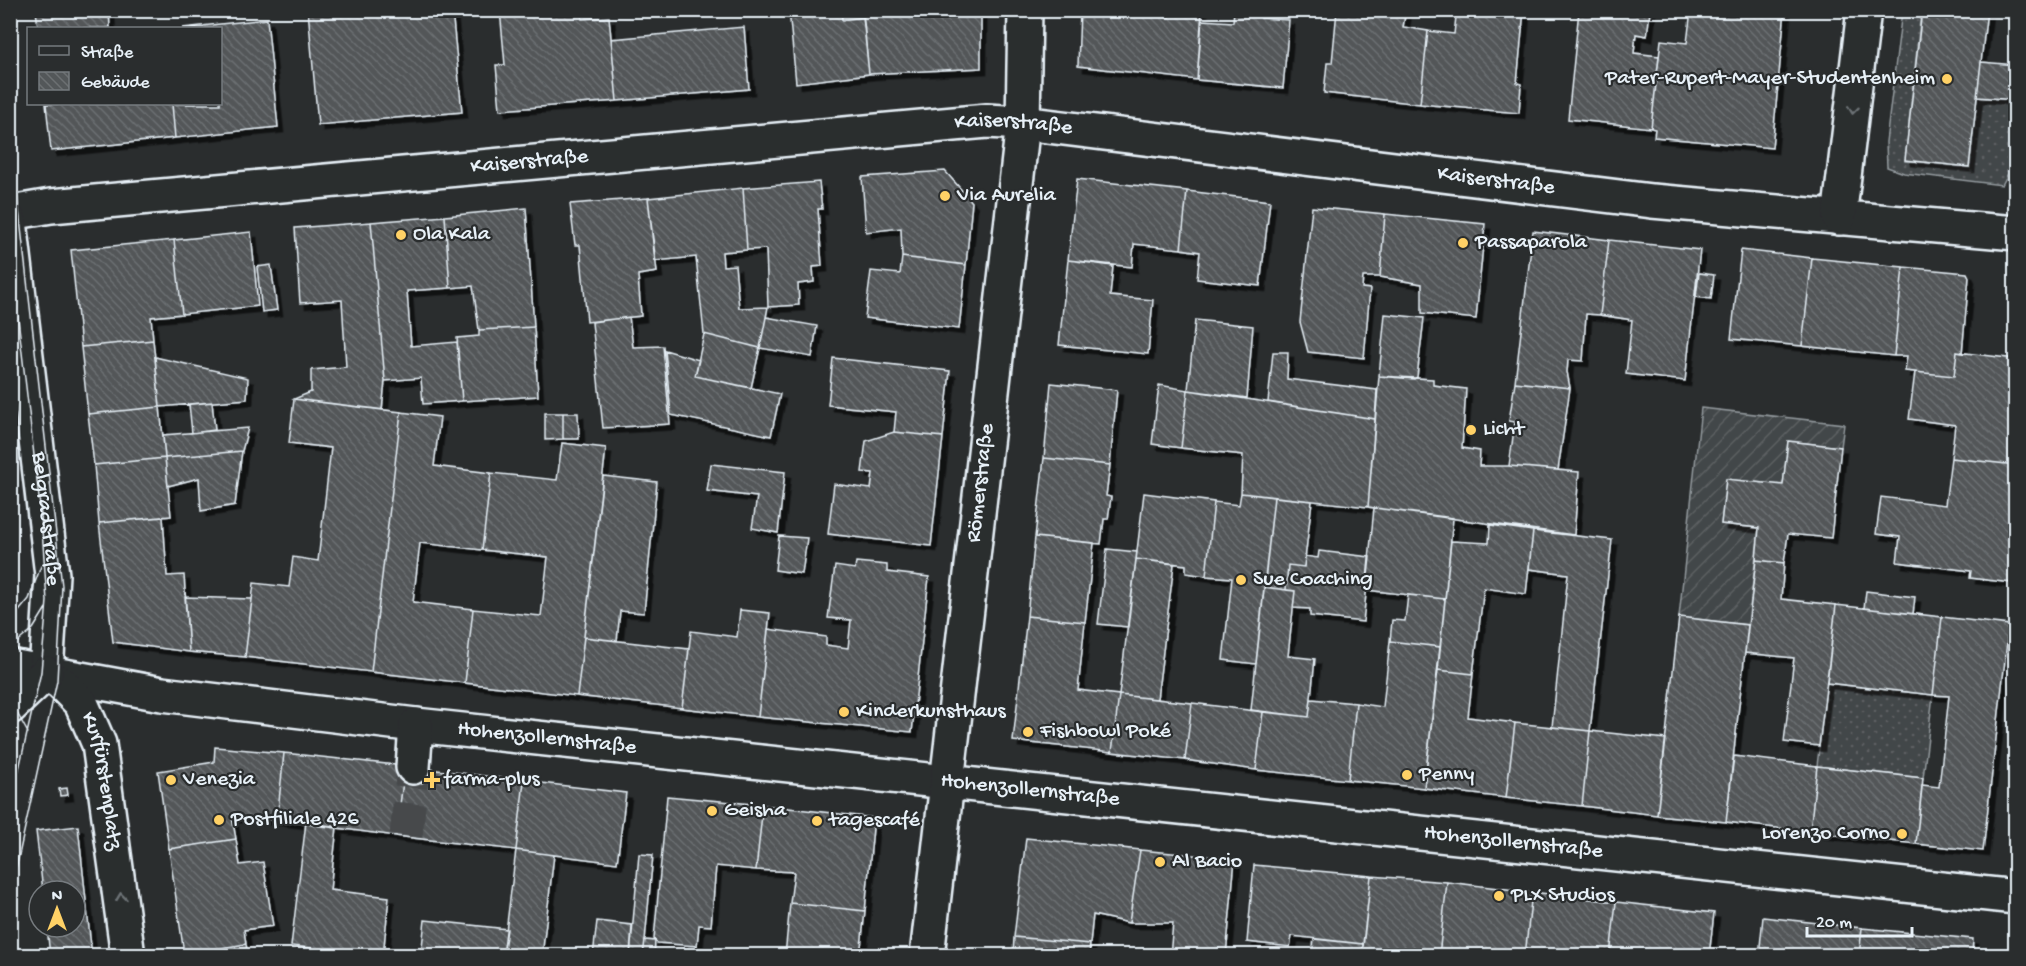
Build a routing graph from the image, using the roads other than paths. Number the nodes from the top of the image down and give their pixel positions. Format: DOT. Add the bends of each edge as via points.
graph roads {
  1 [pos="1025,10"];
  2 [pos="1864,10"];
  3 [pos="1023,123"];
  4 [pos="10,213"];
  5 [pos="1839,218"];
  6 [pos="10,221"];
  7 [pos="2016,233"];
  8 [pos="10,666"];
  9 [pos="46,673"];
  10 [pos="10,697"];
  11 [pos="10,706"];
  12 [pos="416,725"];
  13 [pos="412,767"];
  14 [pos="948,782"];
  15 [pos="2016,897"];
  16 [pos="128,956"];
  17 [pos="927,956"];
  1 -- 3 [label="street, Römerstraße"];
  2 -- 5 [label="street, one-way"];
  3 -- 4 [label="street, Kaiserstraße" via="987,121 51,206"];
  3 -- 5 [label="street, Kaiserstraße" via="1498,183"];
  3 -- 14 [label="street, Römerstraße"];
  5 -- 7 [label="street, Kaiserstraße"];
  6 -- 9 [label="street, Belgradstraße" via="52,574"];
  8 -- 9 [label="street, Hohenzollernstraße"];
  9 -- 10 [label="street"];
  9 -- 11 [label="street"];
  9 -- 12 [label="street, Hohenzollernstraße" via="162,694"];
  16 -- 9 [label="street, Kurfürstenplatz, one-way" via="99,744 81,703"];
  12 -- 13 [label="street"];
  12 -- 14 [label="street, Hohenzollernstraße"];
  14 -- 15 [label="street, Hohenzollernstraße"];
  14 -- 17 [label="street, Römerstraße"];
}
